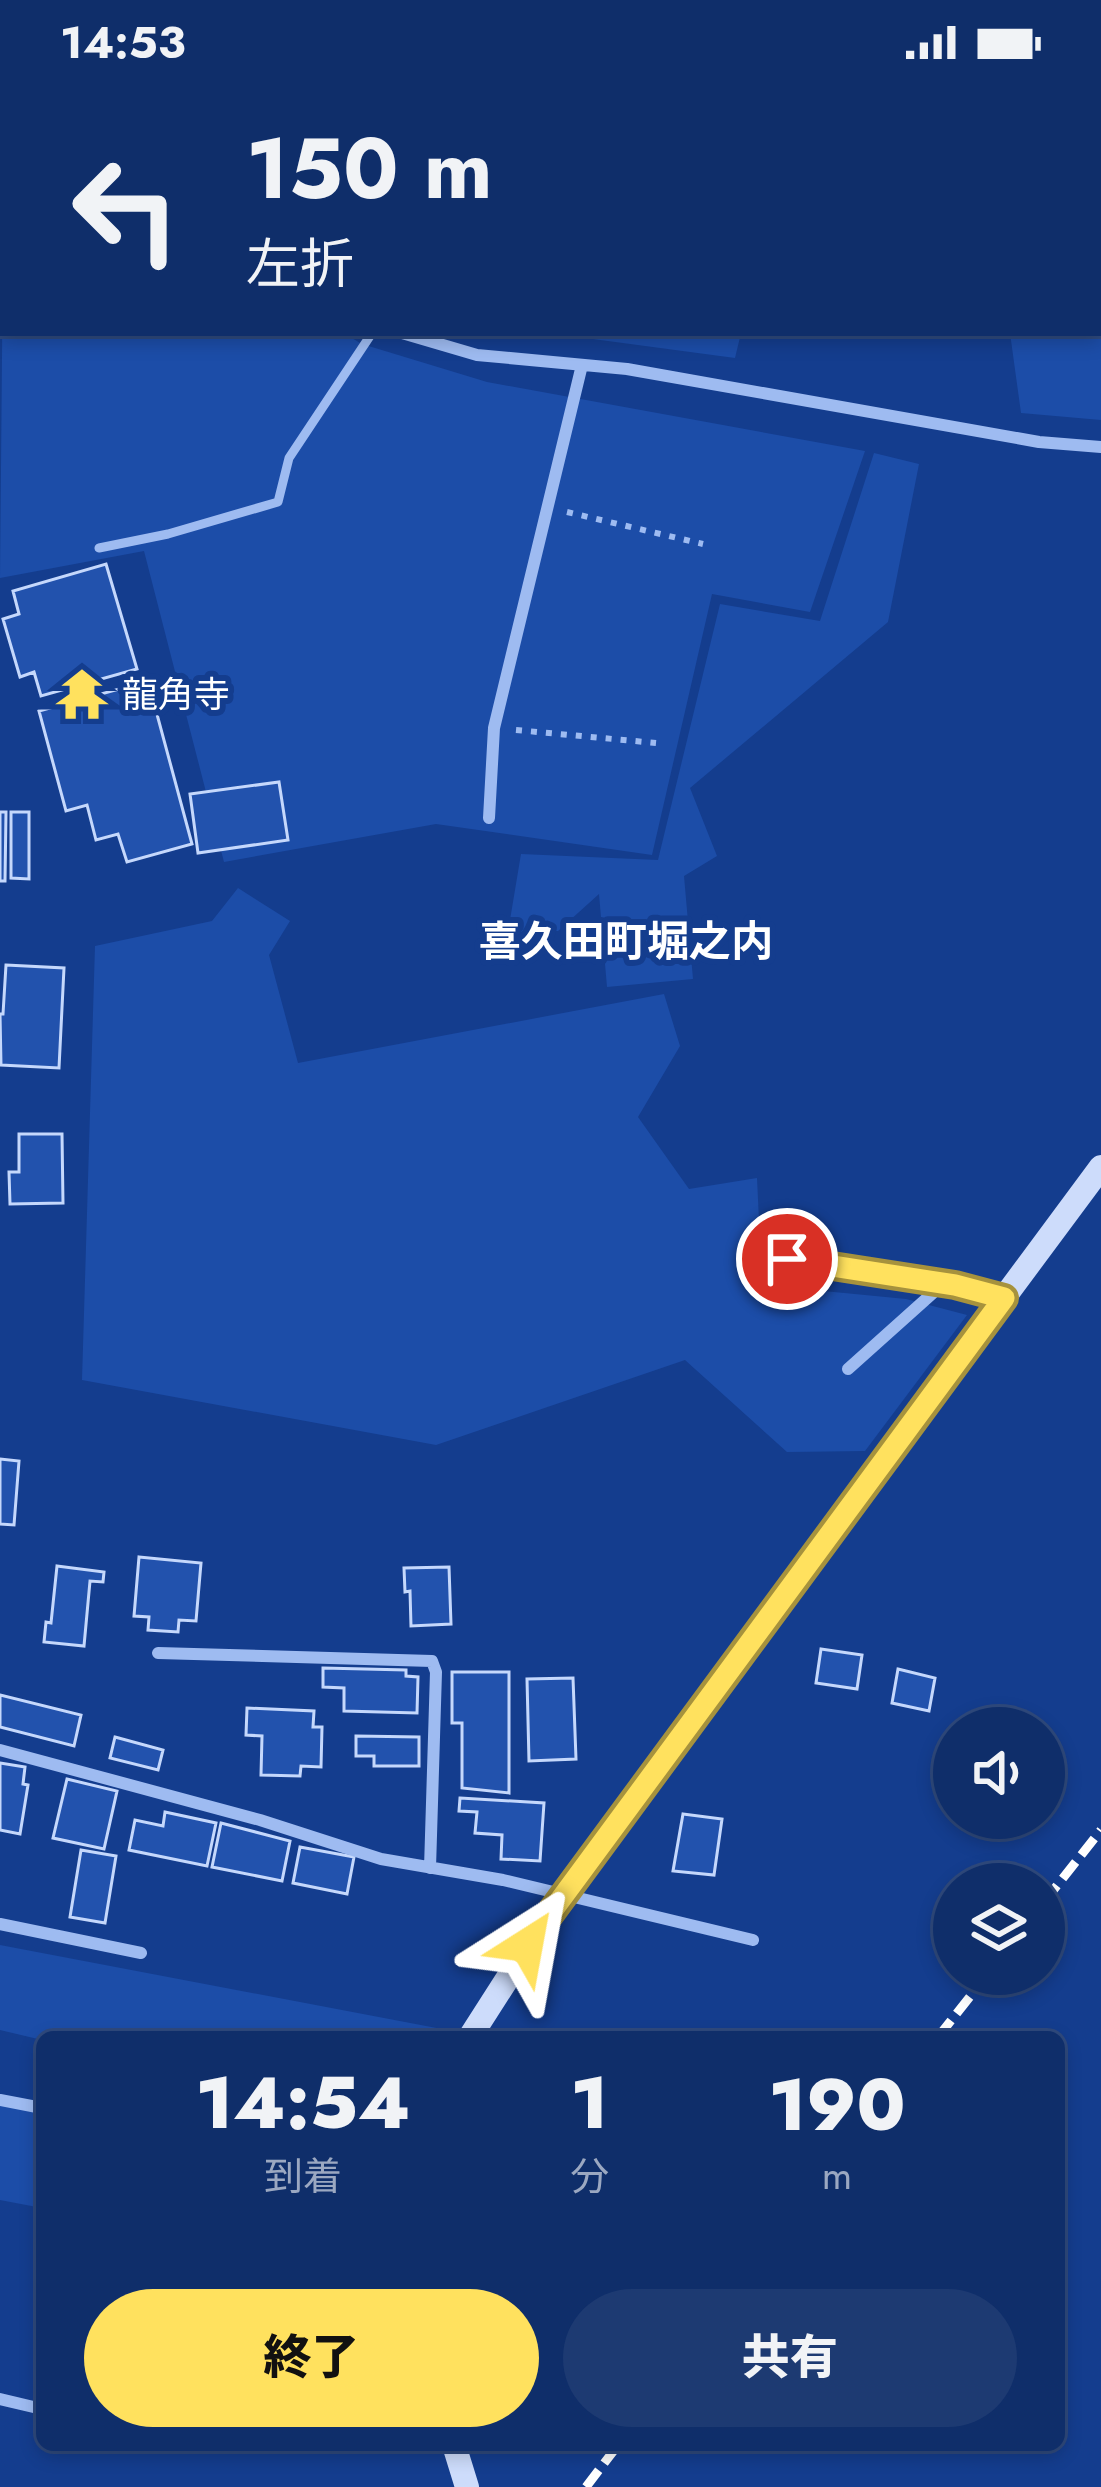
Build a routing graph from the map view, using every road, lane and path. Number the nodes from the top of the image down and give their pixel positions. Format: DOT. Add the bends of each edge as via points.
graph roads {
  1 [pos="370,336"];
  2 [pos="412,336"];
  3 [pos="583,365"];
  4 [pos="1101,447"];
  5 [pos="547,507"];
  6 [pos="704,544"];
  7 [pos="99,548"];
  8 [pos="494,728"];
  9 [pos="656,742"];
  10 [pos="489,818"];
  11 [pos="1101,1167"];
  12 [pos="787,1259"];
  13 [pos="944,1283"];
  14 [pos="1004,1298"];
  15 [pos="848,1369"];
  16 [pos="158,1653"];
  17 [pos="0,1750"];
  18 [pos="430,1868"];
  19 [pos="561,1894"];
  20 [pos="0,1924"];
  21 [pos="753,1940"];
  22 [pos="141,1953"];
  23 [pos="474,2031"];
  24 [pos="0,2100"];
  25 [pos="36,2107"];
  26 [pos="0,2399"];
  27 [pos="36,2408"];
  28 [pos="456,2451"];
  29 [pos="467,2487"];
  1 -- 7 [label="lane" via="289,458 278,502"];
  2 -- 3 [label="street" via="477,355"];
  3 -- 4 [label="street"];
  3 -- 5 [label="street"];
  5 -- 6 [label="path"];
  5 -- 8 [label="street"];
  8 -- 9 [label="path"];
  8 -- 10 [label="street"];
  11 -- 14 [label="street"];
  12 -- 13 [label="street"];
  13 -- 14 [label="street"];
  13 -- 15 [label="street"];
  14 -- 19 [label="street"];
  16 -- 18 [label="street" via="431,1660"];
  17 -- 18 [label="street"];
  18 -- 19 [label="street"];
  19 -- 21 [label="street"];
  19 -- 23 [label="street"];
  20 -- 22 [label="street"];
  24 -- 25 [label="street"];
  26 -- 27 [label="street"];
  28 -- 29 [label="street"];
}
